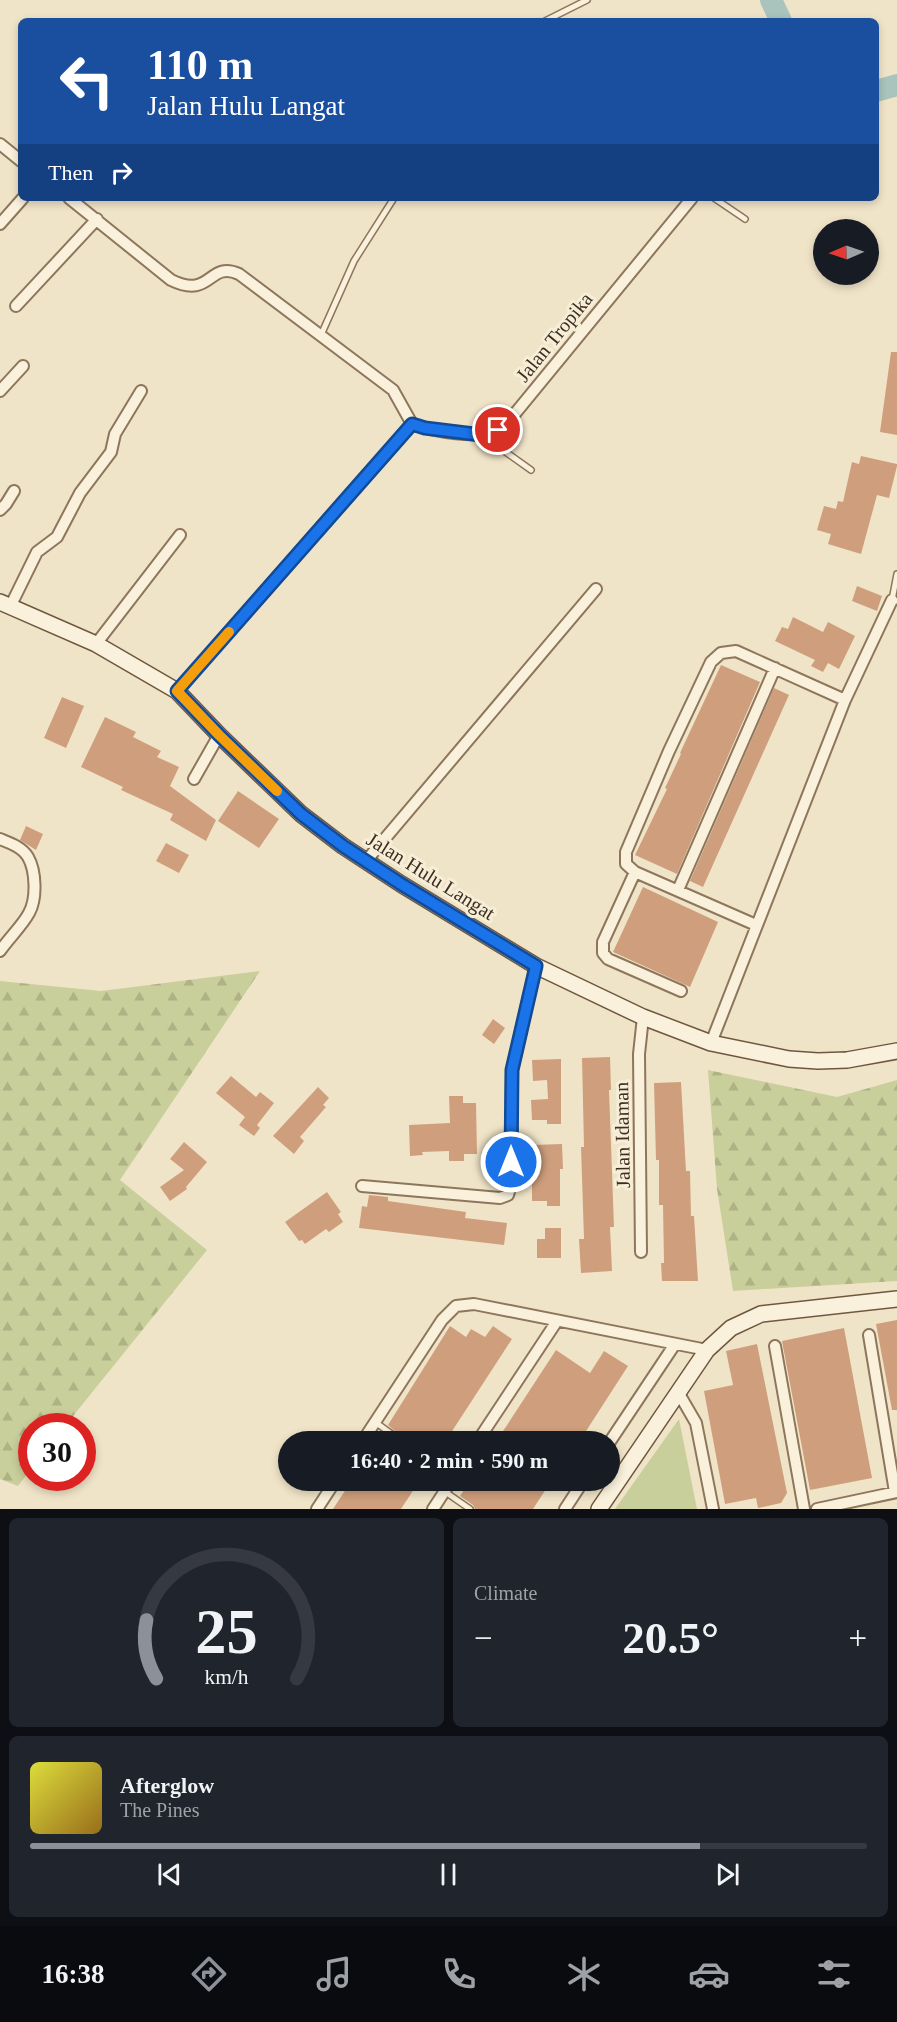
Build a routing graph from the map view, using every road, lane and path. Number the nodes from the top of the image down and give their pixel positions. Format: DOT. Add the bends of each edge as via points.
graph roads {
  1 [pos="587,0"];
  2 [pos="551,18"];
  3 [pos="0,144"];
  4 [pos="18,159"];
  5 [pos="20,201"];
  6 [pos="73,201"];
  7 [pos="392,201"];
  8 [pos="690,201"];
  9 [pos="718,201"];
  10 [pos="97,219"];
  11 [pos="745,219"];
  12 [pos="0,224"];
  13 [pos="16,306"];
  14 [pos="321,335"];
  15 [pos="23,366"];
  16 [pos="0,391"];
  17 [pos="141,391"];
  18 [pos="412,424"];
  19 [pos="490,432"];
  20 [pos="531,470"];
  21 [pos="14,491"];
  22 [pos="0,510"];
  23 [pos="180,535"];
  24 [pos="897,574"];
  25 [pos="596,589"];
  26 [pos="894,601"];
  27 [pos="5,604"];
  28 [pos="96,644"];
  29 [pos="775,668"];
  30 [pos="177,691"];
  31 [pos="845,700"];
  32 [pos="219,735"];
  33 [pos="194,779"];
  34 [pos="0,839"];
  35 [pos="366,861"];
  36 [pos="635,872"];
  37 [pos="678,890"];
  38 [pos="756,925"];
  39 [pos="0,951"];
  40 [pos="536,966"];
  41 [pos="681,991"];
  42 [pos="643,1017"];
  43 [pos="711,1044"];
  44 [pos="897,1051"];
  45 [pos="362,1186"];
  46 [pos="641,1252"];
  47 [pos="897,1299"];
  48 [pos="557,1320"];
  49 [pos="869,1335"];
  50 [pos="675,1344"];
  51 [pos="775,1346"];
  52 [pos="706,1350"];
  53 [pos="678,1392"];
  54 [pos="375,1422"];
  55 [pos="369,1431"];
  56 [pos="388,1431"];
  57 [pos="484,1431"];
  58 [pos="617,1431"];
  59 [pos="329,1491"];
  60 [pos="444,1491"];
  61 [pos="577,1491"];
  62 [pos="896,1492"];
  63 [pos="317,1509"];
  64 [pos="433,1509"];
  65 [pos="470,1509"];
  66 [pos="565,1509"];
  67 [pos="599,1509"];
  68 [pos="713,1509"];
  69 [pos="804,1509"];
  70 [pos="817,1509"];
  1 -- 2 [label="lane"];
  3 -- 4 [label="street"];
  5 -- 12 [label="street"];
  6 -- 10 [label="street"];
  7 -- 14 [label="lane" via="354,261"];
  8 -- 19 [label="street, Jalan Tropika" via="513,416"];
  9 -- 11 [label="lane"];
  10 -- 13 [label="street"];
  10 -- 14 [label="street" via="171,280 199,286 220,271 233,271"];
  14 -- 18 [label="street" via="393,390"];
  15 -- 16 [label="street"];
  17 -- 27 [label="street" via="115,434 111,452 80,493 57,537 38,552"];
  18 -- 19 [label="street" via="482,435"];
  18 -- 30 [label="street"];
  19 -- 20 [label="lane" via="500,448"];
  21 -- 22 [label="street"];
  23 -- 28 [label="street"];
  24 -- 26 [label="lane"];
  25 -- 35 [label="street"];
  26 -- 31 [label="street"];
  27 -- 28 [label="main road, Jalan Hulu Langat"];
  28 -- 30 [label="main road, Jalan Hulu Langat"];
  29 -- 31 [label="street"];
  29 -- 36 [label="street" via="736,651 721,652 711,662 626,852 626,864"];
  29 -- 37 [label="street"];
  30 -- 32 [label="main road, Jalan Hulu Langat"];
  31 -- 38 [label="street"];
  32 -- 33 [label="street"];
  32 -- 35 [label="main road, Jalan Hulu Langat" via="301,814"];
  34 -- 39 [label="street" via="16,846 27,857 34,891 31,911"];
  35 -- 40 [label="main road, Jalan Hulu Langat"];
  36 -- 37 [label="street"];
  36 -- 41 [label="street" via="603,942 603,953 608,959"];
  37 -- 38 [label="street"];
  38 -- 43 [label="street"];
  40 -- 42 [label="main road, Jalan Hulu Langat"];
  40 -- 45 [label="street" via="512,1070 508,1195 500,1198"];
  42 -- 43 [label="main road, Jalan Hulu Langat"];
  42 -- 46 [label="street, Jalan Idaman" via="639,1053"];
  43 -- 44 [label="main road, Jalan Hulu Langat" via="818,1061"];
  47 -- 52 [label="main road" via="762,1314 731,1328"];
  48 -- 50 [label="street"];
  48 -- 54 [label="street" via="474,1304 456,1306 442,1320"];
  48 -- 57 [label="street"];
  49 -- 62 [label="street"];
  50 -- 52 [label="street"];
  50 -- 58 [label="street"];
  51 -- 69 [label="street"];
  52 -- 53 [label="main road"];
  53 -- 67 [label="main road"];
  53 -- 68 [label="street" via="696,1423"];
  54 -- 55 [label="street"];
  54 -- 56 [label="lane"];
  59 -- 63 [label="street"];
  60 -- 64 [label="street"];
  60 -- 65 [label="lane"];
  61 -- 66 [label="street"];
  62 -- 70 [label="street"];
}
